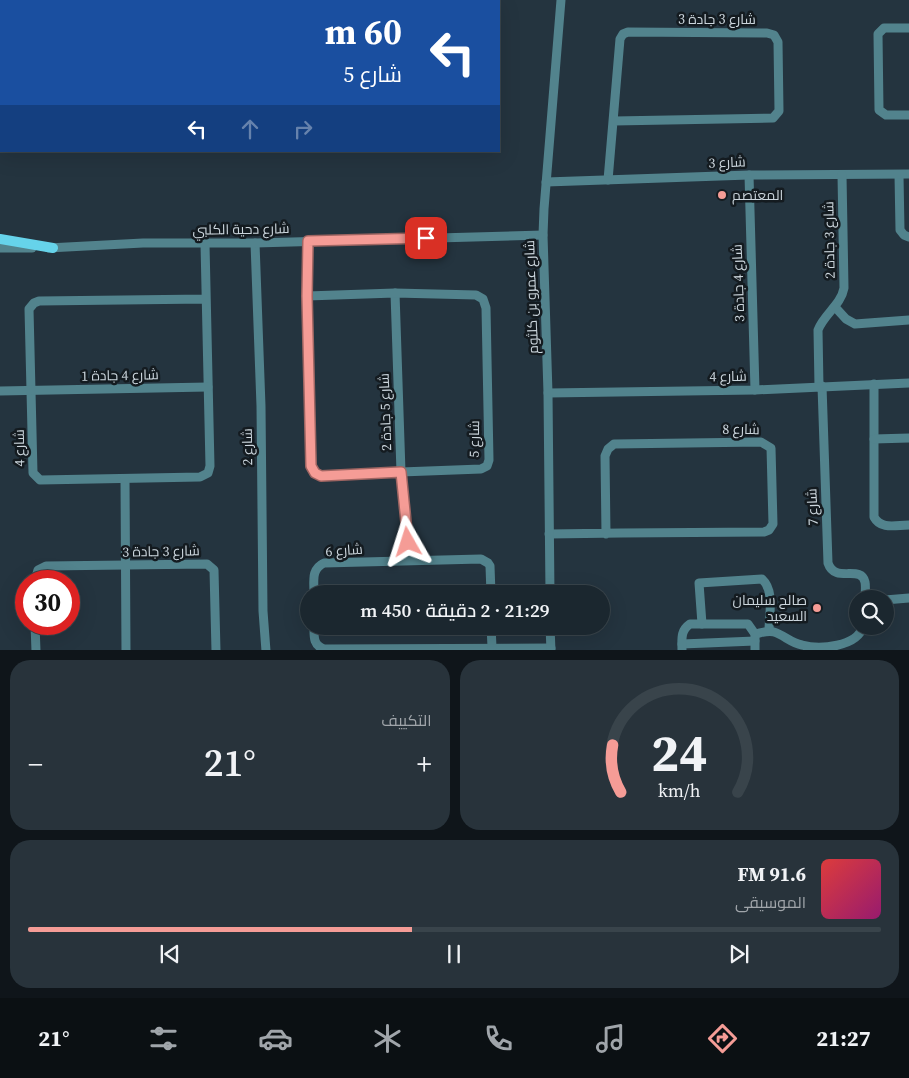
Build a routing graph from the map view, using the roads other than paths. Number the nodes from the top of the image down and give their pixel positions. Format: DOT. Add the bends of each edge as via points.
graph roads {
  1 [pos="561,0"];
  2 [pos="909,28"];
  3 [pos="909,115"];
  4 [pos="614,121"];
  5 [pos="749,174"];
  6 [pos="909,174"];
  7 [pos="842,175"];
  8 [pos="899,175"];
  9 [pos="608,180"];
  10 [pos="546,182"];
  11 [pos="543,235"];
  12 [pos="909,237"];
  13 [pos="0,239"];
  14 [pos="308,241"];
  15 [pos="255,243"];
  16 [pos="205,244"];
  17 [pos="0,248"];
  18 [pos="53,248"];
  19 [pos="394,293"];
  20 [pos="307,296"];
  21 [pos="206,299"];
  22 [pos="834,307"];
  23 [pos="909,320"];
  24 [pos="909,383"];
  25 [pos="874,384"];
  26 [pos="208,387"];
  27 [pos="821,387"];
  28 [pos="32,390"];
  29 [pos="754,390"];
  30 [pos="0,391"];
  31 [pos="548,393"];
  32 [pos="909,438"];
  33 [pos="874,439"];
  34 [pos="401,472"];
  35 [pos="125,479"];
  36 [pos="909,525"];
  37 [pos="550,534"];
  38 [pos="606,534"];
  39 [pos="410,560"];
  40 [pos="126,565"];
  41 [pos="38,570"];
  42 [pos="314,585"];
  43 [pos="491,585"];
  44 [pos="550,585"];
  45 [pos="865,590"];
  46 [pos="909,598"];
  47 [pos="894,599"];
  48 [pos="702,624"];
  49 [pos="769,631"];
  50 [pos="36,635"];
  51 [pos="314,635"];
  52 [pos="491,635"];
  53 [pos="550,635"];
  54 [pos="858,635"];
  55 [pos="755,637"];
  56 [pos="492,647"];
  57 [pos="682,647"];
  58 [pos="832,648"];
  59 [pos="551,649"];
  60 [pos="36,650"];
  61 [pos="126,650"];
  62 [pos="216,650"];
  63 [pos="266,650"];
  64 [pos="755,650"];
  1 -- 10 [label="street, شارع عمرو بن كلثوم"];
  2 -- 3 [label="street" via="884,28 878,34 879,110 886,115"];
  4 -- 4 [label="street, شارع 3 جادة 3" via="620,39 625,33 767,33 778,42 779,111 772,118"];
  4 -- 9 [label="street, شارع 3 جادة 3"];
  5 -- 7 [label="street, شارع 3"];
  5 -- 9 [label="street, شارع 3"];
  5 -- 29 [label="street, شارع 4 جادة 3"];
  6 -- 8 [label="street, شارع 3"];
  7 -- 8 [label="street, شارع 3"];
  7 -- 22 [label="street, شارع 3 جادة 2" via="844,288"];
  8 -- 12 [label="street" via="900,230"];
  9 -- 10 [label="street, شارع 3"];
  10 -- 11 [label="street, شارع عمرو بن كلثوم"];
  11 -- 14 [label="street, شارع دحية الكلبي"];
  11 -- 31 [label="street, شارع عمرو بن كلثوم"];
  13 -- 18 [label="main road"];
  14 -- 15 [label="street, شارع دحية الكلبي"];
  14 -- 20 [label="street, شارع 5"];
  15 -- 16 [label="street, شارع دحية الكلبي"];
  15 -- 63 [label="street, شارع 2"];
  16 -- 18 [label="street, شارع دحية الكلبي" via="144,243"];
  16 -- 21 [label="street, شارع 4"];
  17 -- 18 [label="street, شارع دحية الكلبي"];
  19 -- 20 [label="street, شارع 5"];
  19 -- 34 [label="street, شارع 5 جادة 2"];
  19 -- 34 [label="street, شارع 5" via="476,295 483,299 486,308 487,466 481,469"];
  20 -- 34 [label="street, شارع 5" via="312,470 321,476"];
  21 -- 26 [label="street, شارع 4"];
  21 -- 28 [label="street, شارع 4" via="39,300 30,309"];
  22 -- 23 [label="street" via="855,324"];
  22 -- 27 [label="street, شارع 3 جادة 2" via="818,330"];
  24 -- 25 [label="street, شارع 4"];
  25 -- 27 [label="street, شارع 4"];
  25 -- 33 [label="street"];
  26 -- 28 [label="street, شارع 4 جادة 1"];
  26 -- 35 [label="street, شارع 4" via="208,473 200,477"];
  27 -- 29 [label="street, شارع 4"];
  27 -- 45 [label="street, شارع 7" via="828,563 833,572 863,578"];
  28 -- 30 [label="street, شارع 4 جادة 1"];
  28 -- 35 [label="street, شارع 4" via="33,473 36,477 40,480"];
  29 -- 31 [label="street, شارع 4"];
  31 -- 37 [label="street, شارع عمرو بن كلثوم"];
  32 -- 33 [label="street"];
  33 -- 36 [label="street" via="874,517 884,526"];
  34 -- 39 [label="street, شارع 5 جادة 2"];
  35 -- 40 [label="street"];
  37 -- 38 [label="street, شارع 8"];
  37 -- 44 [label="street, شارع عمرو بن كلثوم"];
  38 -- 38 [label="street, شارع 8" via="769,530 773,524 771,448 761,442 614,444 605,456"];
  39 -- 42 [label="street, شارع 6" via="324,563 314,574"];
  39 -- 43 [label="street, شارع 6" via="481,559 491,570"];
  40 -- 41 [label="street, شارع 3 جادة 3" via="46,566"];
  40 -- 61 [label="street"];
  40 -- 62 [label="street, شارع 3 جادة 3" via="210,565 214,570"];
  46 -- 47 [label="street"];
  48 -- 49 [label="street" via="699,583 762,579 770,591"];
  48 -- 55 [label="street" via="748,624"];
  48 -- 57 [label="street" via="690,624 685,628"];
  49 -- 55 [label="street"];
  49 -- 58 [label="street" via="800,645"];
  50 -- 60 [label="street"];
  51 -- 56 [label="street" via="316,644 324,649"];
  52 -- 56 [label="street"];
  53 -- 59 [label="street"];
  54 -- 58 [label="street" via="852,641"];
  55 -- 57 [label="street"];
  55 -- 64 [label="street"];
  56 -- 59 [label="street"];
}
